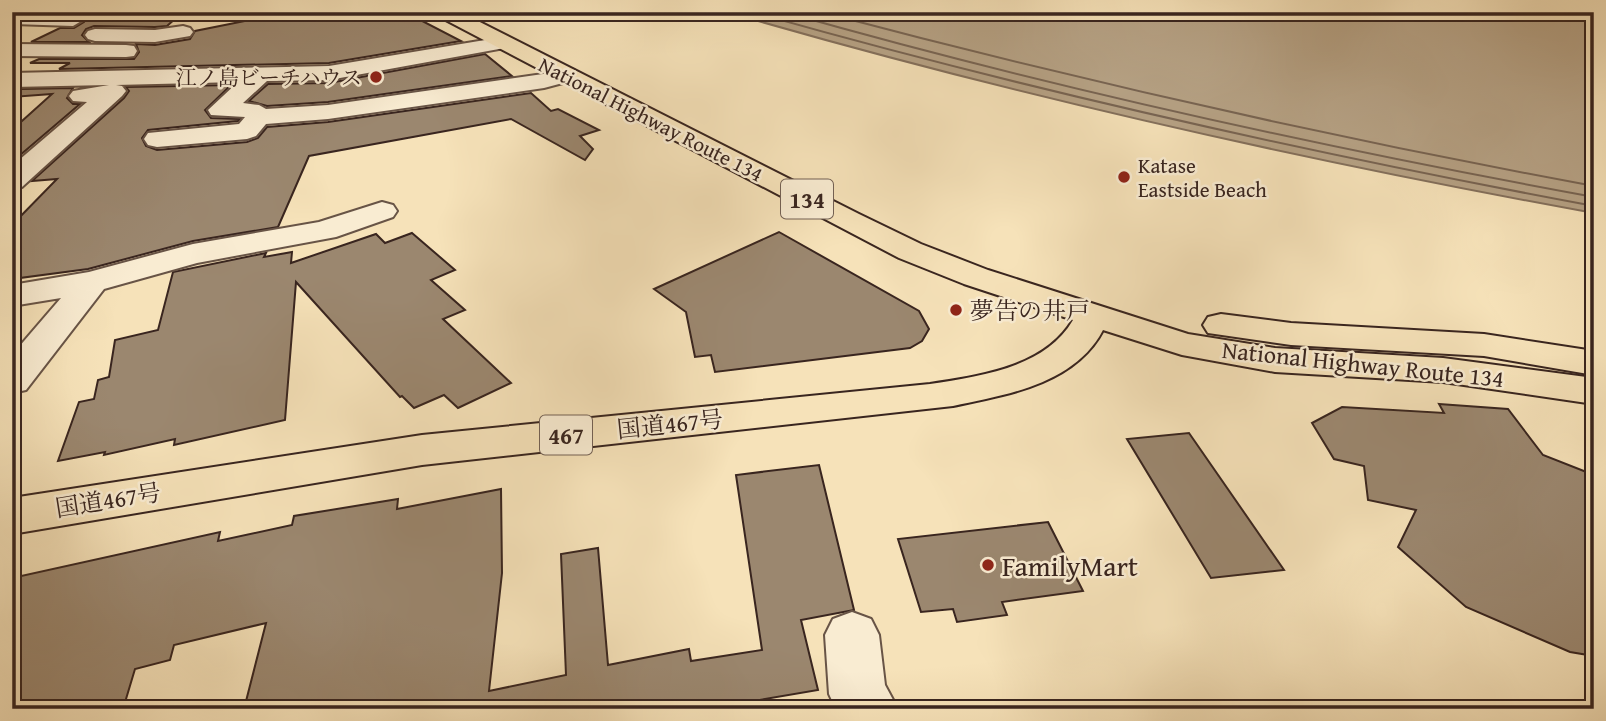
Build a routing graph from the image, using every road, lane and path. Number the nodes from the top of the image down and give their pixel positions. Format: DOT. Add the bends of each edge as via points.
graph roads {
  1 [pos="445,12"];
  2 [pos="120,18"];
  3 [pos="82,22"];
  4 [pos="16,28"];
  5 [pos="183,32"];
  6 [pos="38,35"];
  7 [pos="503,43"];
  8 [pos="12,48"];
  9 [pos="441,67"];
  10 [pos="159,75"];
  11 [pos="566,75"];
  12 [pos="259,76"];
  13 [pos="12,80"];
  14 [pos="114,91"];
  15 [pos="465,93"];
  16 [pos="12,103"];
  17 [pos="262,117"];
  18 [pos="157,139"];
  19 [pos="56,144"];
  20 [pos="12,147"];
  21 [pos="12,181"];
  22 [pos="382,211"];
  23 [pos="92,282"];
  24 [pos="12,296"];
  25 [pos="1094,314"];
  26 [pos="12,381"];
  27 [pos="1591,386"];
  28 [pos="12,516"];
  29 [pos="852,635"];
  30 [pos="869,709"];
  1 -- 7 [label="highway, National Highway Route 134 / 134"];
  2 -- 3 [label="street"];
  3 -- 4 [label="street"];
  3 -- 5 [label="street" via="143,36"];
  3 -- 6 [label="street"];
  4 -- 6 [label="street"];
  6 -- 8 [label="street"];
  7 -- 11 [label="highway, National Highway Route 134 / 134"];
  7 -- 12 [label="street" via="329,74"];
  8 -- 10 [label="street" via="191,53"];
  9 -- 15 [label="street"];
  10 -- 12 [label="street"];
  10 -- 13 [label="street"];
  10 -- 14 [label="street"];
  11 -- 15 [label="street"];
  11 -- 25 [label="highway, National Highway Route 134 / 134" via="910,251 1018,292"];
  12 -- 17 [label="street" via="220,110 243,109"];
  14 -- 16 [label="street"];
  14 -- 19 [label="street"];
  15 -- 17 [label="street"];
  17 -- 18 [label="street" via="247,131"];
  19 -- 20 [label="street"];
  19 -- 21 [label="street"];
  22 -- 23 [label="street" via="325,230 192,254"];
  23 -- 24 [label="street"];
  23 -- 26 [label="street"];
  25 -- 27 [label="highway, National Highway Route 134 / 134" via="1182,344 1275,360 1443,370"];
  25 -- 28 [label="highway, 国道467号 / 467" via="1068,350 1032,371 985,388 422,450"];
  29 -- 30 [label="street" via="858,694"];
}
